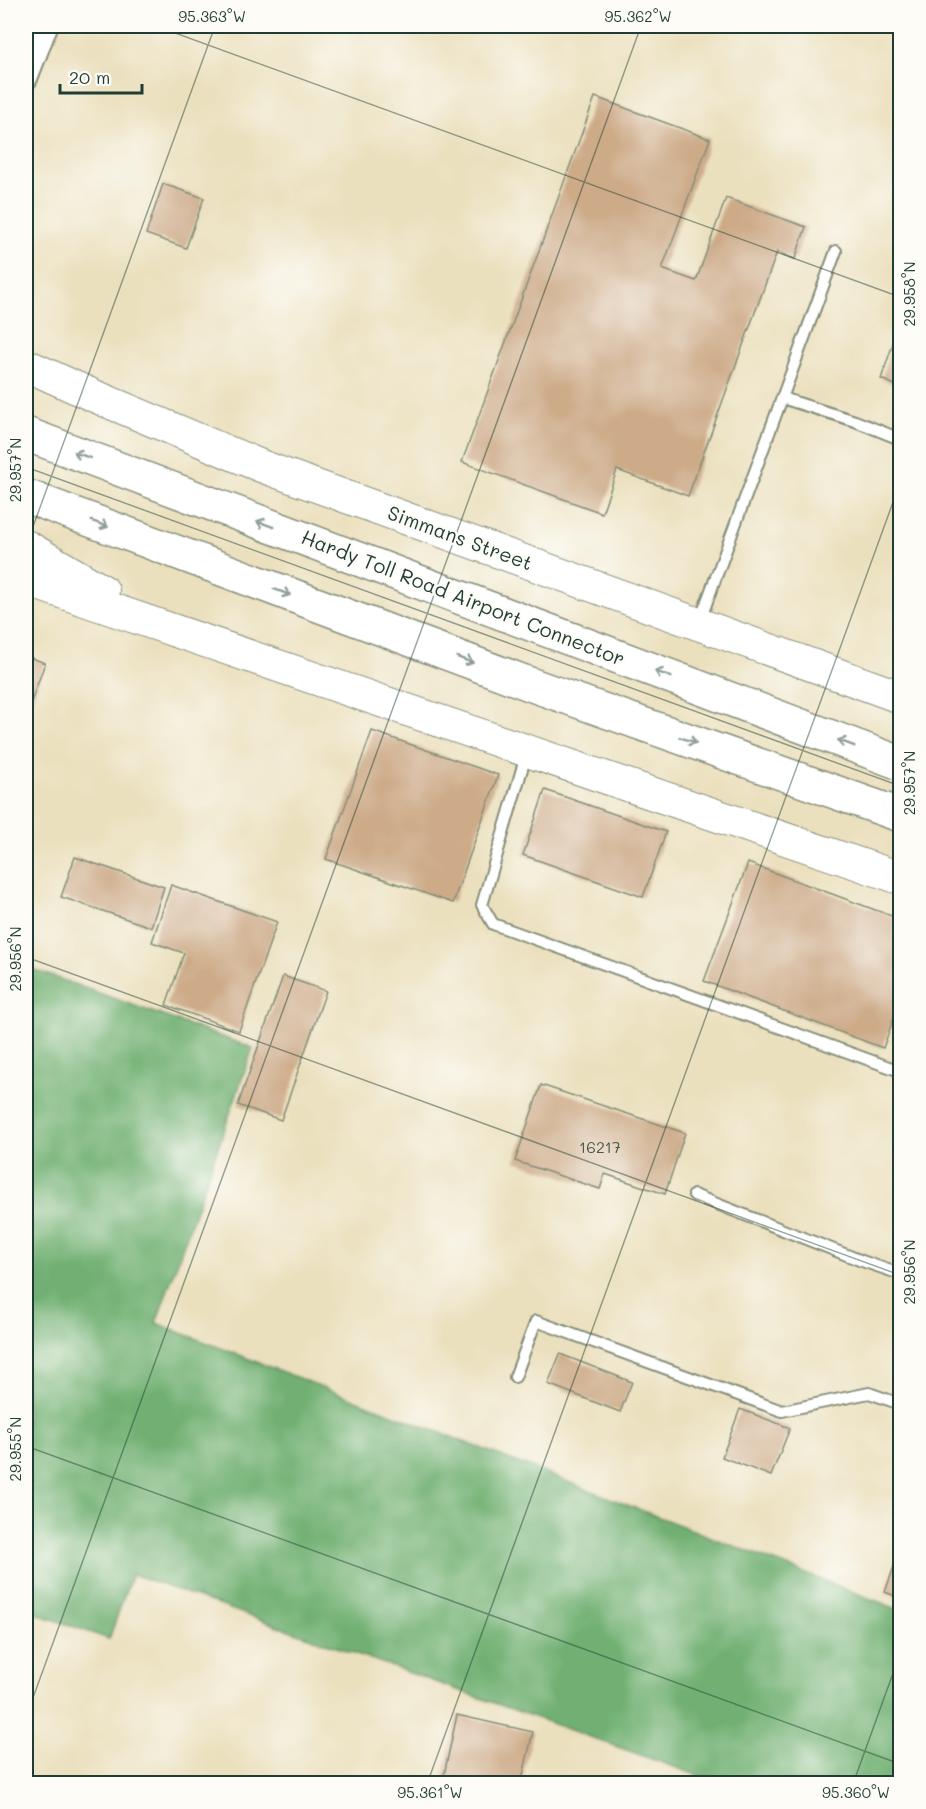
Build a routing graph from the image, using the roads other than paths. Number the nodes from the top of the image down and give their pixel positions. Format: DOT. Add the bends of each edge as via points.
graph roads {
  1 [pos="46,26"];
  2 [pos="26,78"];
  3 [pos="836,251"];
  4 [pos="26,365"];
  5 [pos="782,398"];
  6 [pos="26,434"];
  7 [pos="900,439"];
  8 [pos="26,496"];
  9 [pos="26,546"];
  10 [pos="26,580"];
  11 [pos="699,623"];
  12 [pos="160,626"];
  13 [pos="900,697"];
  14 [pos="524,763"];
  15 [pos="900,763"];
  16 [pos="900,815"];
  17 [pos="900,878"];
  18 [pos="900,1071"];
  19 [pos="694,1195"];
  20 [pos="900,1274"];
  21 [pos="515,1377"];
  22 [pos="900,1404"];
  1 -- 2 [label="street"];
  3 -- 5 [label="lane"];
  4 -- 11 [label="main road, Simmans Street" via="261,466"];
  5 -- 7 [label="lane"];
  5 -- 11 [label="lane"];
  15 -- 6 [label="highway, Hardy Toll Road Airport Connector, one-way"];
  8 -- 16 [label="highway, one-way" via="535,686"];
  9 -- 12 [label="main road"];
  10 -- 12 [label="main road"];
  11 -- 13 [label="main road, Simmans Street"];
  12 -- 14 [label="main road"];
  14 -- 17 [label="main road"];
  14 -- 18 [label="lane" via="482,905 493,924"];
  19 -- 20 [label="lane"];
  21 -- 22 [label="lane" via="536,1321 782,1411 869,1393"];
}
